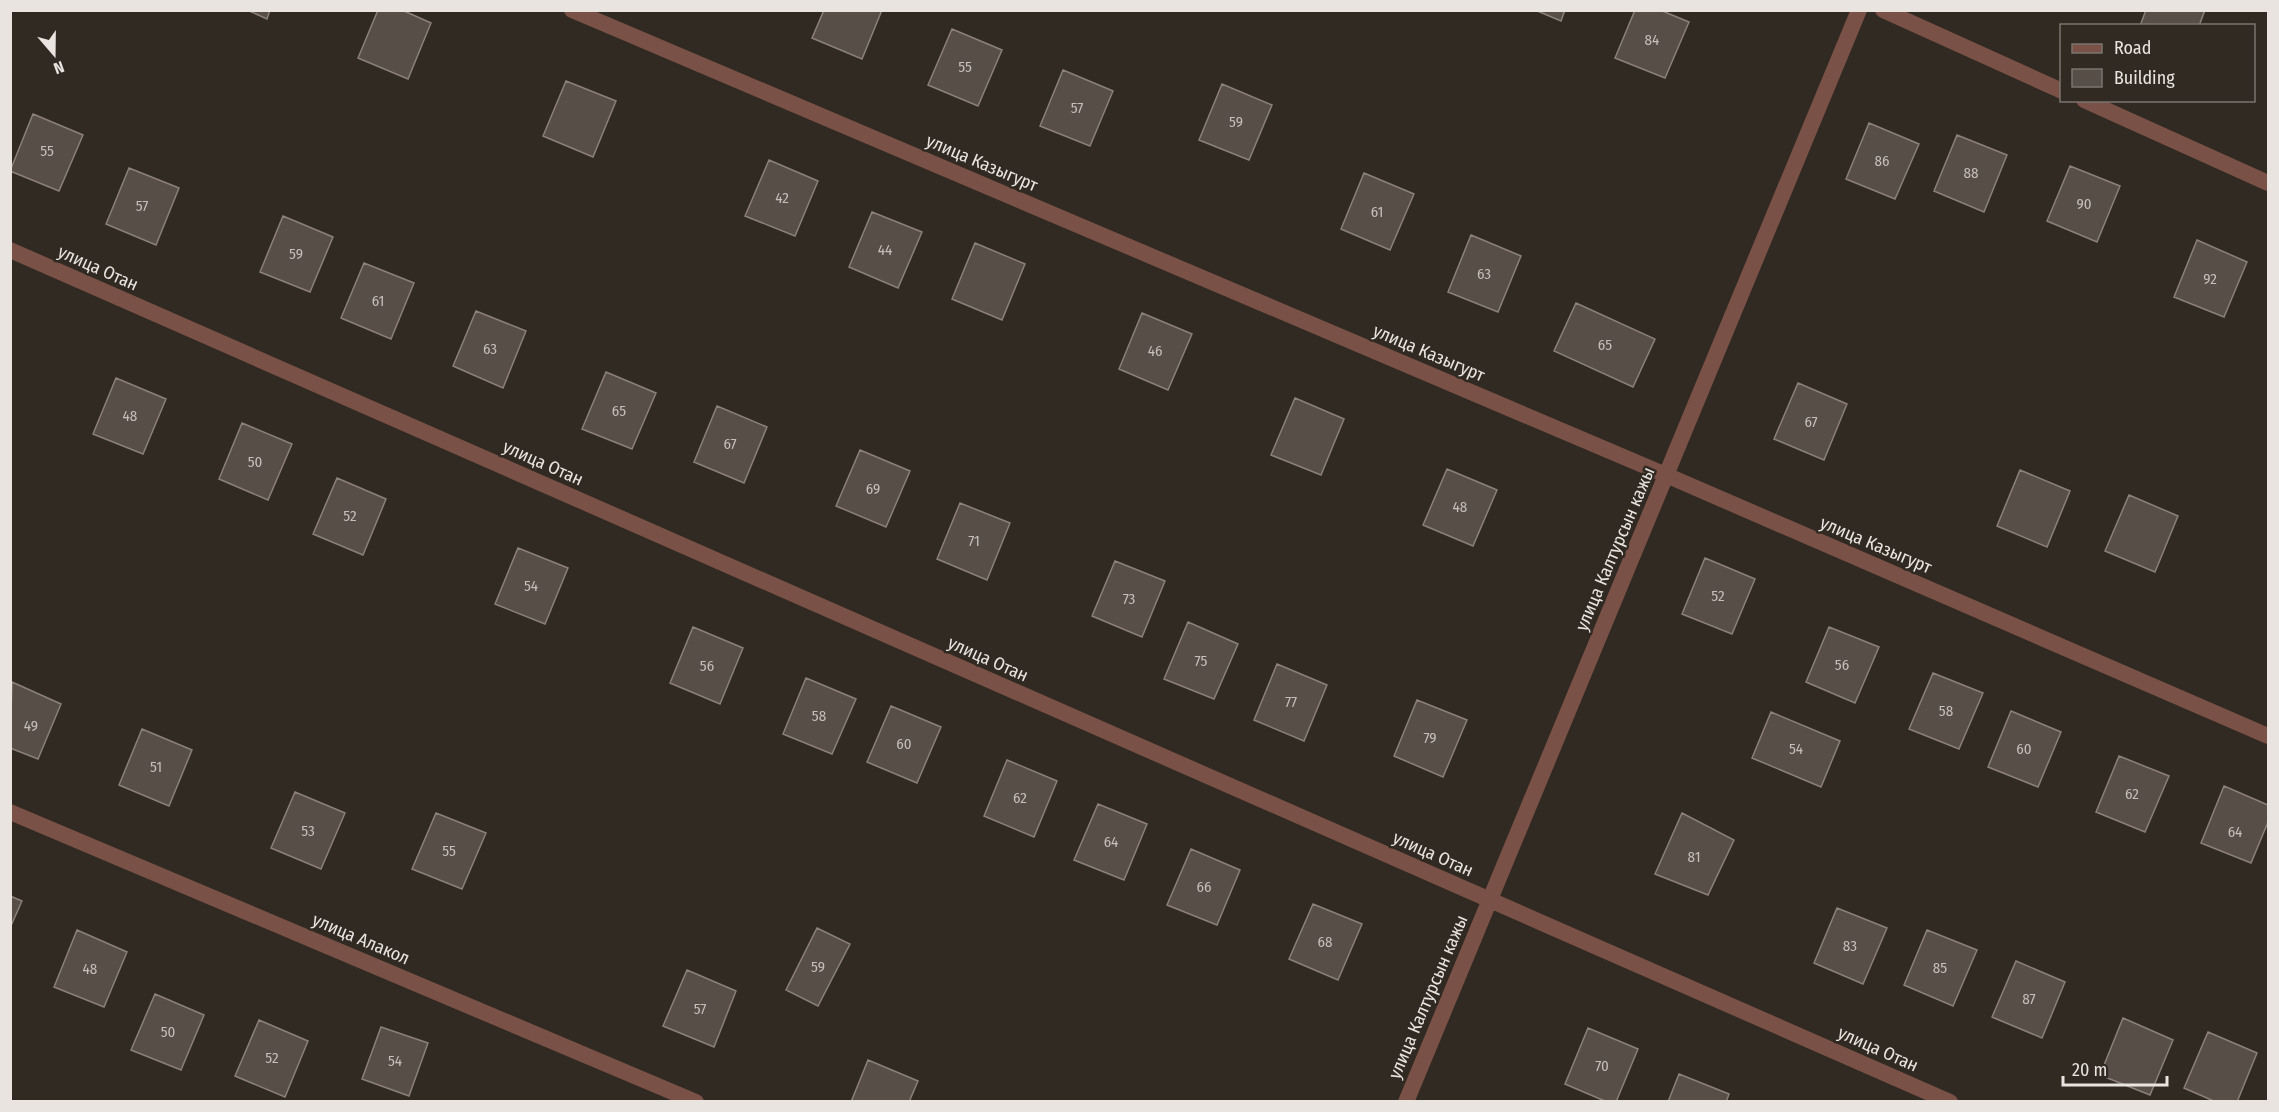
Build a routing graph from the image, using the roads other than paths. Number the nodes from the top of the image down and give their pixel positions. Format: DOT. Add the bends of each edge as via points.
graph roads {
  1 [pos="572,10"];
  2 [pos="1859,10"];
  3 [pos="1883,10"];
  4 [pos="2060,91"];
  5 [pos="2088,102"];
  6 [pos="2268,183"];
  7 [pos="10,250"];
  8 [pos="1666,475"];
  9 [pos="2268,736"];
  10 [pos="10,812"];
  11 [pos="1490,900"];
  12 [pos="696,1101"];
  13 [pos="1406,1101"];
  14 [pos="1950,1101"];
  1 -- 8 [label="street, улица Казыгурт"];
  2 -- 8 [label="street, улица Калтурсын кажы"];
  3 -- 4 [label="street"];
  5 -- 6 [label="street"];
  7 -- 11 [label="street, улица Отан"];
  8 -- 9 [label="street, улица Казыгурт"];
  8 -- 11 [label="street, улица Калтурсын кажы"];
  10 -- 12 [label="street, улица Алакол"];
  11 -- 13 [label="street, улица Калтурсын кажы"];
  11 -- 14 [label="street, улица Отан"];
}
